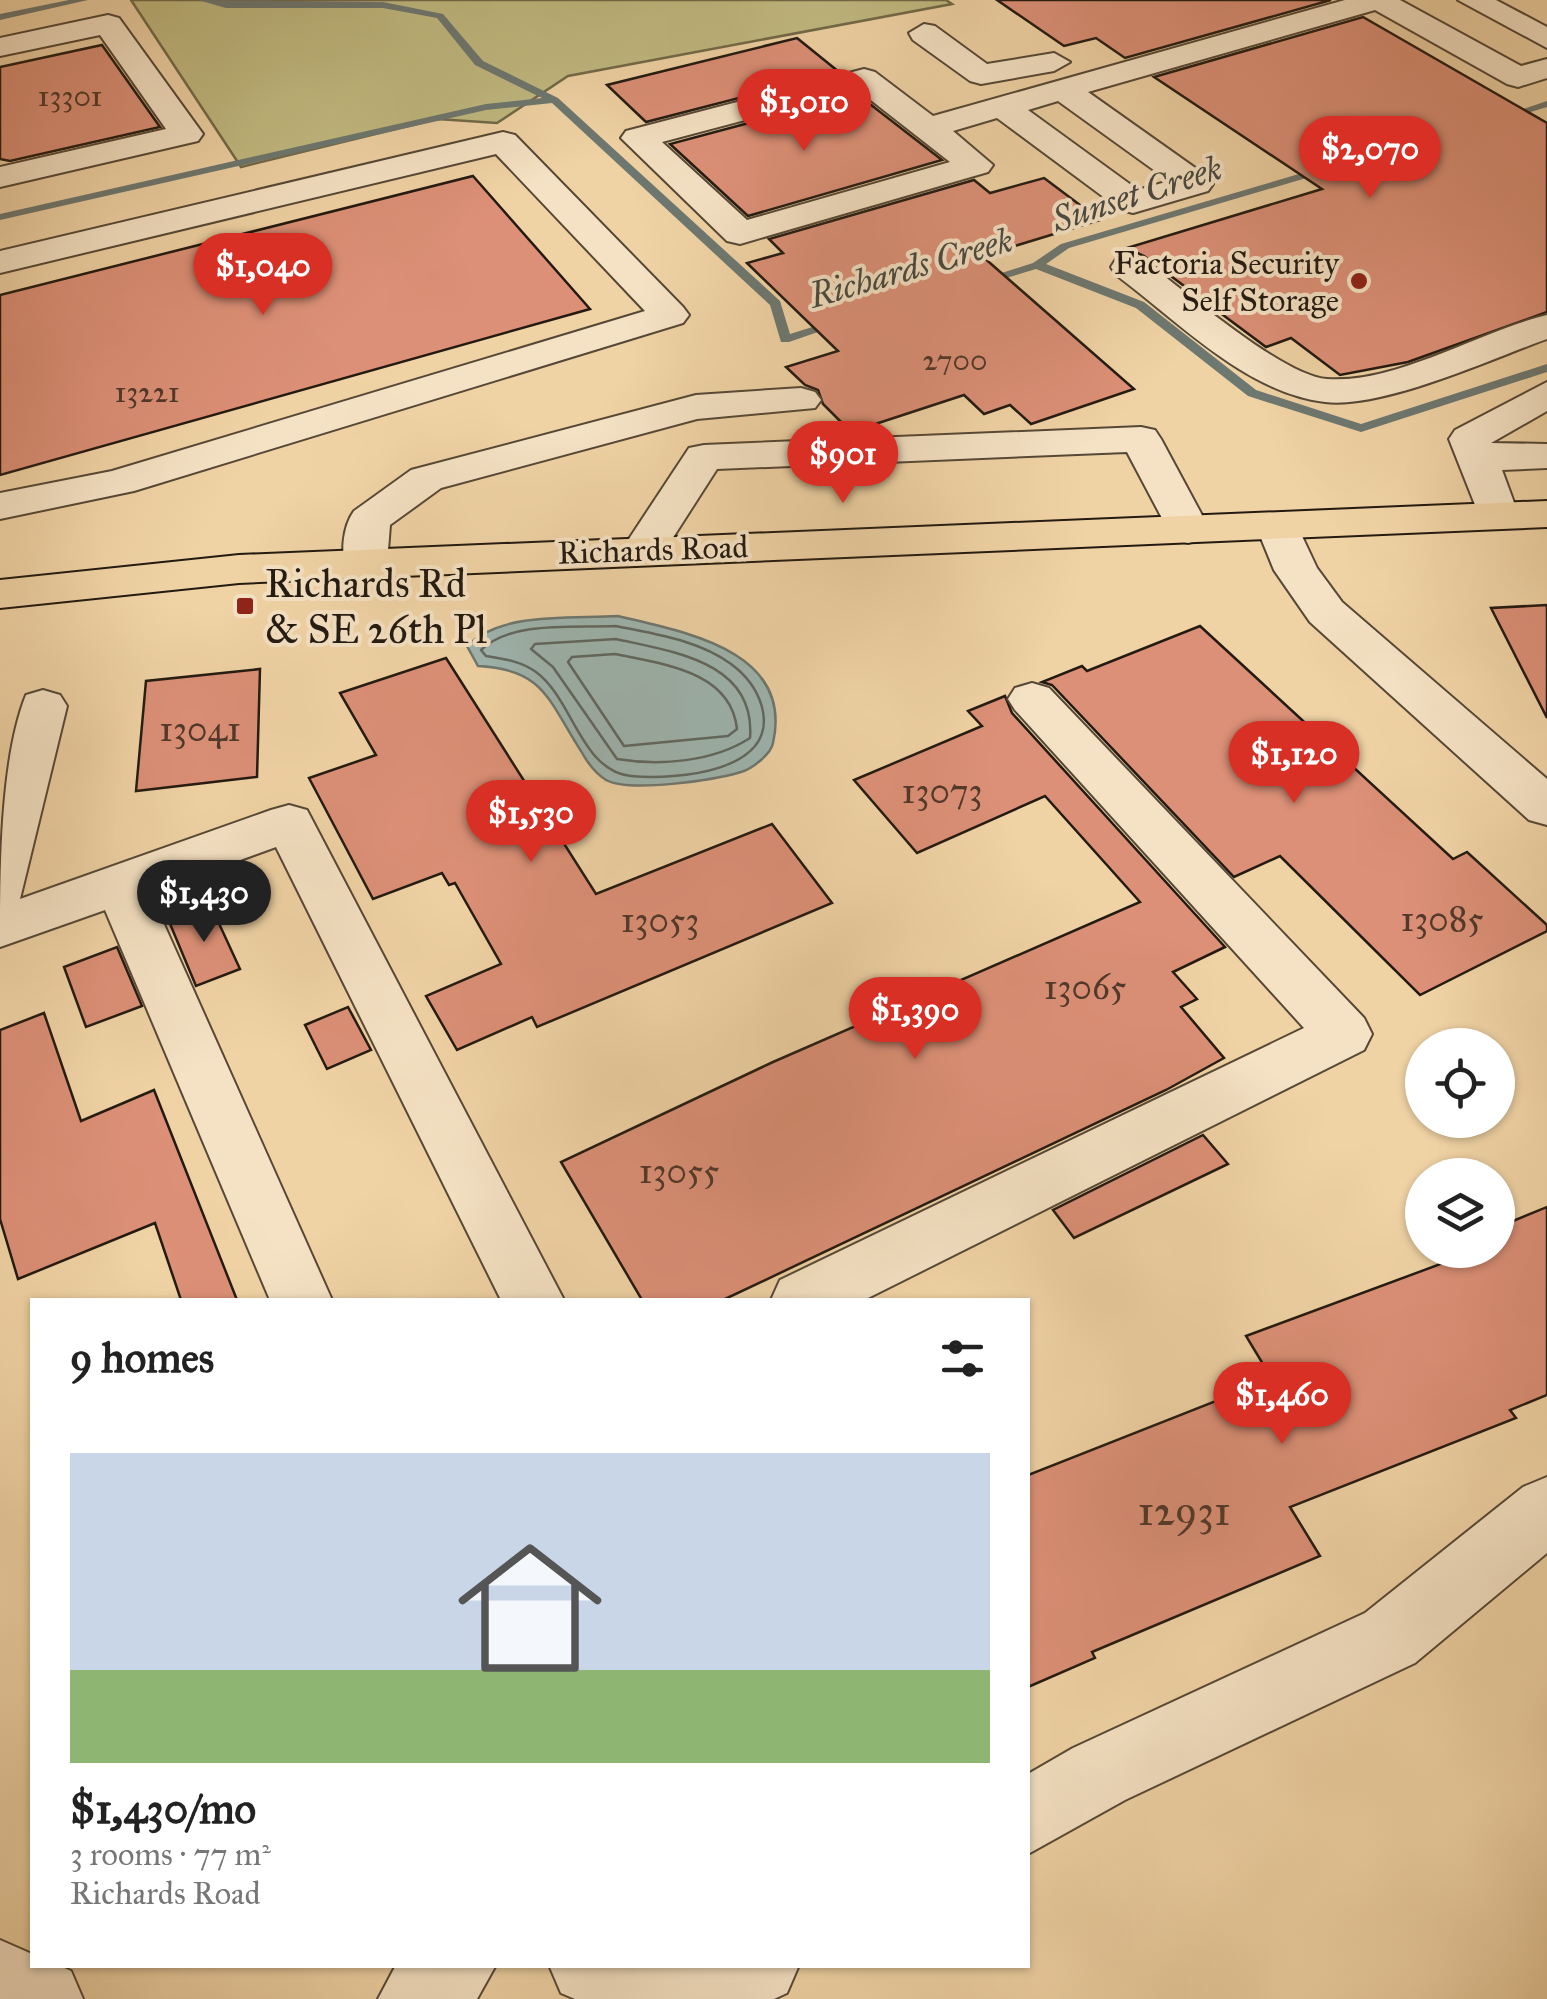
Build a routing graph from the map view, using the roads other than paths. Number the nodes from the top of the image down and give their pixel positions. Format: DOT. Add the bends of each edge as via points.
graph roads {
  1 [pos="1378,0"];
  2 [pos="1473,0"];
  3 [pos="924,32"];
  4 [pos="1547,39"];
  5 [pos="0,47"];
  6 [pos="1547,68"];
  7 [pos="1115,76"];
  8 [pos="1063,90"];
  9 [pos="1003,106"];
  10 [pos="927,128"];
  11 [pos="0,177"];
  12 [pos="0,262"];
  13 [pos="1129,267"];
  14 [pos="1547,326"];
  15 [pos="1547,394"];
  16 [pos="800,400"];
  17 [pos="1547,456"];
  18 [pos="1474,460"];
  19 [pos="0,506"];
  20 [pos="1547,514"];
  21 [pos="1498,516"];
  22 [pos="1278,526"];
  23 [pos="1188,530"];
  24 [pos="643,550"];
  25 [pos="365,563"];
  26 [pos="0,594"];
  27 [pos="1032,699"];
  28 [pos="43,706"];
  29 [pos="1526,764"];
  30 [pos="1547,808"];
  31 [pos="120,884"];
  32 [pos="0,888"];
  33 [pos="0,927"];
  34 [pos="300,1298"];
  35 [pos="532,1298"];
  36 [pos="806,1298"];
  37 [pos="1547,1510"];
  38 [pos="1030,1815"];
  39 [pos="451,1968"];
  40 [pos="596,1968"];
  41 [pos="752,1968"];
  42 [pos="0,1980"];
  43 [pos="43,1999"];
  44 [pos="418,1999"];
  1 -- 6 [label="street" via="1518,77"];
  1 -- 7 [label="street"];
  2 -- 4 [label="street"];
  3 -- 7 [label="street" via="980,74 1072,61"];
  5 -- 11 [label="street" via="108,24 186,134"];
  7 -- 8 [label="street"];
  8 -- 9 [label="street"];
  8 -- 9 [label="street" via="1196,184 1133,203"];
  9 -- 10 [label="street"];
  10 -- 10 [label="street" via="976,166 740,233 638,138 864,79"];
  12 -- 19 [label="street" via="504,142 670,315 120,482"];
  13 -- 14 [label="street" via="1284,378 1326,391 1372,384"];
  15 -- 18 [label="street" via="1472,434 1467,442"];
  16 -- 25 [label="street" via="696,407 426,479 369,520"];
  17 -- 18 [label="street"];
  18 -- 21 [label="street"];
  20 -- 21 [label="main road, Richards Road"];
  21 -- 22 [label="main road, Richards Road"];
  22 -- 23 [label="main road, Richards Road"];
  22 -- 29 [label="street" via="1296,570 1326,612"];
  23 -- 24 [label="main road, Richards Road"];
  23 -- 24 [label="street" via="1141,439 704,457"];
  24 -- 25 [label="main road, Richards Road"];
  25 -- 26 [label="main road, Richards Road"];
  27 -- 36 [label="street" via="1344,1034"];
  28 -- 32 [label="street"];
  29 -- 30 [label="street"];
  31 -- 33 [label="street"];
  31 -- 34 [label="street"];
  31 -- 35 [label="street" via="289,823"];
  37 -- 38 [label="street" via="1390,1638 1099,1774"];
  39 -- 44 [label="street"];
  40 -- 41 [label="street" via="657,1992 708,1988"];
  42 -- 43 [label="street"];
}
